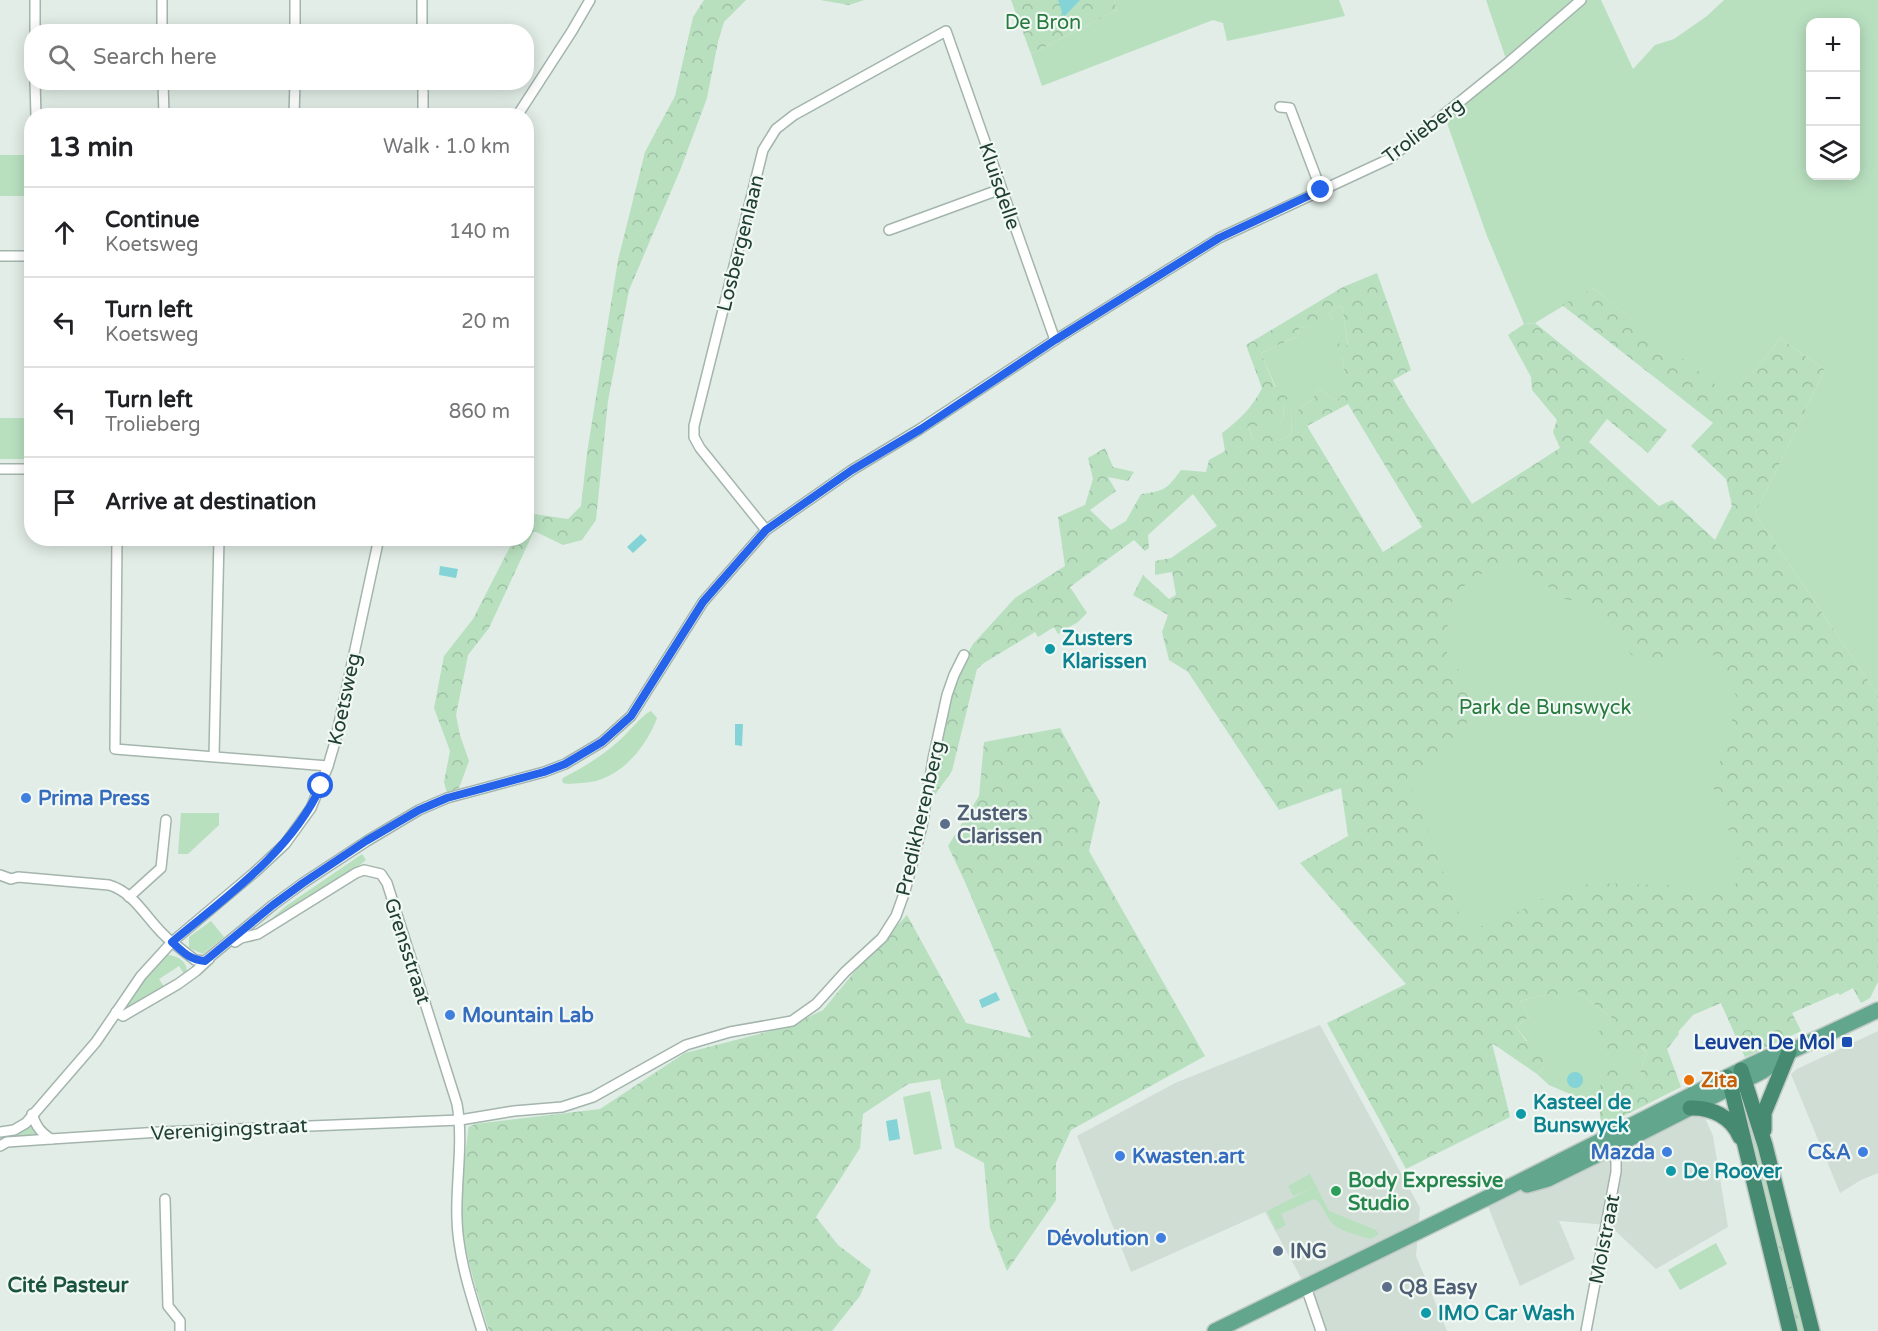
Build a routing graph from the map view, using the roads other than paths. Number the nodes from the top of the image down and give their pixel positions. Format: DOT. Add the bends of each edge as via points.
graph roads {
  1 [pos="35,0"];
  2 [pos="162,0"];
  3 [pos="295,0"];
  4 [pos="422,0"];
  5 [pos="590,0"];
  6 [pos="1581,0"];
  7 [pos="35,24"];
  8 [pos="162,24"];
  9 [pos="295,24"];
  10 [pos="422,24"];
  11 [pos="946,31"];
  12 [pos="534,86"];
  13 [pos="35,90"];
  14 [pos="163,90"];
  15 [pos="295,90"];
  16 [pos="423,90"];
  17 [pos="531,90"];
  18 [pos="1280,107"];
  19 [pos="36,108"];
  20 [pos="164,108"];
  21 [pos="294,108"];
  22 [pos="423,108"];
  23 [pos="519,108"];
  24 [pos="1001,189"];
  25 [pos="1321,190"];
  26 [pos="889,230"];
  27 [pos="0,256"];
  28 [pos="24,256"];
  29 [pos="1055,340"];
  30 [pos="0,469"];
  31 [pos="24,469"];
  32 [pos="766,530"];
  33 [pos="117,546"];
  34 [pos="219,546"];
  35 [pos="377,546"];
  36 [pos="964,655"];
  37 [pos="214,756"];
  38 [pos="328,766"];
  39 [pos="166,820"];
  40 [pos="0,875"];
  41 [pos="129,897"];
  42 [pos="172,942"];
  43 [pos="205,961"];
  44 [pos="1878,1010"];
  45 [pos="116,1012"];
  46 [pos="1789,1052"];
  47 [pos="1743,1075"];
  48 [pos="1729,1082"];
  49 [pos="1690,1108"];
  50 [pos="32,1114"];
  51 [pos="460,1120"];
  52 [pos="0,1132"];
  53 [pos="51,1139"];
  54 [pos="1765,1145"];
  55 [pos="0,1146"];
  56 [pos="1611,1148"];
  57 [pos="1746,1151"];
  58 [pos="1497,1193"];
  59 [pos="165,1199"];
  60 [pos="1306,1287"];
  61 [pos="180,1331"];
  62 [pos="482,1331"];
  63 [pos="1215,1331"];
  64 [pos="1321,1331"];
  65 [pos="1586,1331"];
  66 [pos="1790,1331"];
  67 [pos="1812,1331"];
  1 -- 7 [label="street"];
  2 -- 8 [label="street"];
  3 -- 9 [label="street"];
  4 -- 10 [label="street"];
  5 -- 12 [label="street"];
  6 -- 25 [label="street, Trolieberg" via="1389,159"];
  11 -- 24 [label="street, Kluisdelle"];
  11 -- 32 [label="street, Losbergenlaan" via="794,115 776,129 763,150 694,437"];
  13 -- 19 [label="street"];
  14 -- 20 [label="street"];
  15 -- 21 [label="street"];
  16 -- 22 [label="street"];
  17 -- 23 [label="street"];
  18 -- 25 [label="street" via="1290,108"];
  24 -- 26 [label="street"];
  24 -- 29 [label="street, Kluisdelle"];
  25 -- 29 [label="street, Trolieberg" via="1219,238"];
  27 -- 28 [label="street"];
  29 -- 32 [label="street, Trolieberg"];
  30 -- 31 [label="street"];
  32 -- 43 [label="street, Trolieberg" via="703,602 631,716 602,742 544,772 447,798 419,810 303,883"];
  33 -- 37 [label="street" via="115,749"];
  34 -- 37 [label="street"];
  35 -- 38 [label="street, Koetsweg"];
  36 -- 51 [label="street, Predikherenberg" via="947,695 922,826 896,916 882,938 816,1005 792,1021 730,1032 687,1045 593,1097 562,1107"];
  37 -- 38 [label="street"];
  38 -- 42 [label="street, Koetsweg" via="311,808 285,843"];
  39 -- 41 [label="street" via="161,868"];
  40 -- 41 [label="street" via="109,885 120,888"];
  41 -- 42 [label="street"];
  42 -- 43 [label="street" via="195,960"];
  42 -- 45 [label="street, Koetsweg"];
  43 -- 45 [label="street, Grensstraat" via="196,971 141,1006 123,1016"];
  43 -- 51 [label="street, Grensstraat" via="241,938 265,930 356,873 364,870 381,874"];
  44 -- 46 [label="main road"];
  45 -- 50 [label="street, Koetsweg" via="96,1042"];
  46 -- 47 [label="main road" via="1763,1071"];
  46 -- 54 [label="highway" via="1764,1113"];
  47 -- 48 [label="main road"];
  47 -- 54 [label="highway"];
  48 -- 49 [label="main road"];
  48 -- 57 [label="highway"];
  48 -- 58 [label="main road"];
  49 -- 56 [label="main road"];
  49 -- 57 [label="highway" via="1710,1109 1734,1125"];
  50 -- 52 [label="street, Koetsweg" via="20,1128"];
  50 -- 53 [label="street" via="41,1133"];
  51 -- 53 [label="street, Verenigingstraat"];
  51 -- 62 [label="street, Grensstraat" via="459,1241"];
  53 -- 55 [label="street, Verenigingstraat" via="7,1142"];
  54 -- 67 [label="highway"];
  56 -- 58 [label="main road" via="1548,1179"];
  56 -- 65 [label="street, Molstraat" via="1616,1172"];
  57 -- 66 [label="highway"];
  58 -- 60 [label="main road"];
  59 -- 61 [label="street" via="168,1306 180,1321"];
  60 -- 63 [label="main road"];
  60 -- 64 [label="street"];
}
